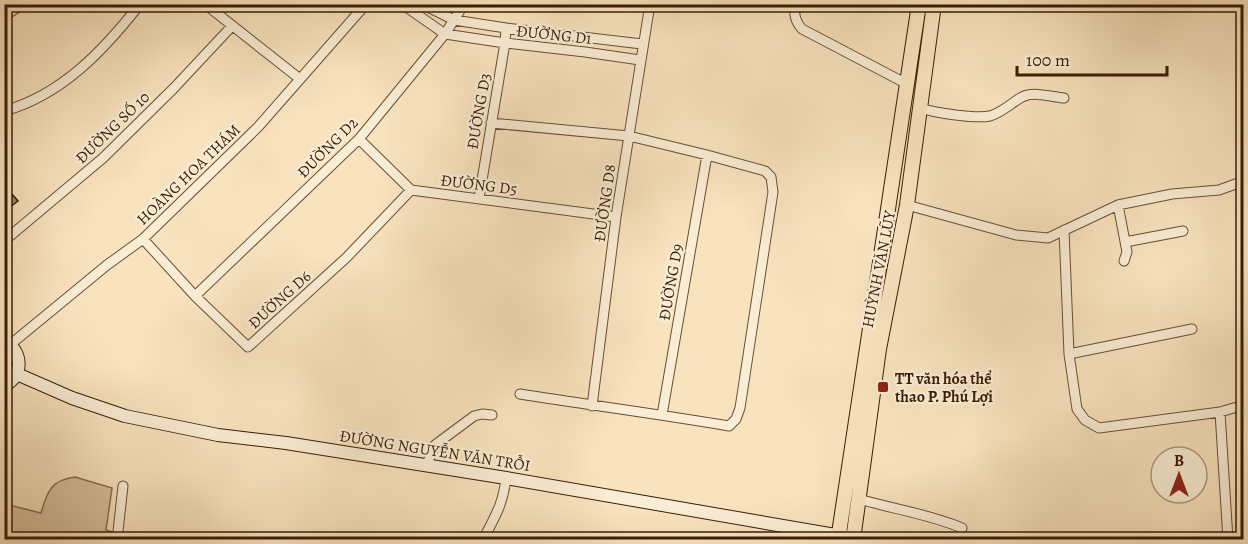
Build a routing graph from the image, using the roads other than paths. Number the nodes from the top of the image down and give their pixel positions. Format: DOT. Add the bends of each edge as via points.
graph roads {
  1 [pos="23,4"];
  2 [pos="140,4"];
  3 [pos="205,4"];
  4 [pos="366,4"];
  5 [pos="402,4"];
  6 [pos="422,4"];
  7 [pos="464,4"];
  8 [pos="650,4"];
  9 [pos="795,4"];
  10 [pos="919,4"];
  11 [pos="934,4"];
  12 [pos="4,16"];
  13 [pos="454,20"];
  14 [pos="232,26"];
  15 [pos="506,28"];
  16 [pos="445,34"];
  17 [pos="585,38"];
  18 [pos="505,43"];
  19 [pos="642,44"];
  20 [pos="585,52"];
  21 [pos="640,60"];
  22 [pos="300,79"];
  23 [pos="908,84"];
  24 [pos="1064,98"];
  25 [pos="920,108"];
  26 [pos="4,111"];
  27 [pos="491,123"];
  28 [pos="629,136"];
  29 [pos="359,139"];
  30 [pos="707,155"];
  31 [pos="1244,181"];
  32 [pos="411,190"];
  33 [pos="479,198"];
  34 [pos="907,205"];
  35 [pos="1118,205"];
  36 [pos="616,217"];
  37 [pos="1064,230"];
  38 [pos="1183,231"];
  39 [pos="143,239"];
  40 [pos="4,241"];
  41 [pos="1125,242"];
  42 [pos="1124,261"];
  43 [pos="195,296"];
  44 [pos="1192,329"];
  45 [pos="8,342"];
  46 [pos="1069,354"];
  47 [pos="17,374"];
  48 [pos="4,386"];
  49 [pos="520,394"];
  50 [pos="1244,405"];
  51 [pos="592,406"];
  52 [pos="1220,412"];
  53 [pos="492,414"];
  54 [pos="662,414"];
  55 [pos="426,466"];
  56 [pos="506,478"];
  57 [pos="123,486"];
  58 [pos="859,499"];
  59 [pos="962,528"];
  60 [pos="839,538"];
  61 [pos="853,538"];
  62 [pos="117,540"];
  63 [pos="483,540"];
  64 [pos="1228,540"];
  1 -- 12 [label="street"];
  2 -- 26 [label="street" via="105,48 79,70 44,95"];
  3 -- 14 [label="street"];
  4 -- 22 [label="street, HOÀNG HOA THÁM"];
  5 -- 16 [label="street, ĐƯỜNG D1"];
  6 -- 13 [label="street, ĐƯỜNG D1"];
  7 -- 13 [label="street, ĐƯỜNG D2"];
  8 -- 19 [label="street, ĐƯỜNG D8"];
  9 -- 23 [label="street" via="794,15 802,29"];
  10 -- 23 [label="main road, HUỲNH VĂN LŨY"];
  11 -- 25 [label="main road, HUỲNH VĂN LŨY"];
  13 -- 15 [label="street, ĐƯỜNG D1"];
  13 -- 16 [label="street, ĐƯỜNG D2"];
  14 -- 22 [label="street"];
  14 -- 40 [label="street, ĐƯỜNG SỐ 10" via="104,158"];
  15 -- 17 [label="street, ĐƯỜNG D1"];
  15 -- 18 [label="street, ĐƯỜNG D3"];
  16 -- 18 [label="street, ĐƯỜNG D1"];
  16 -- 29 [label="street, ĐƯỜNG D2"];
  17 -- 19 [label="street, ĐƯỜNG D1"];
  17 -- 20 [label="street"];
  18 -- 20 [label="street, ĐƯỜNG D1"];
  18 -- 27 [label="street, ĐƯỜNG D3"];
  19 -- 21 [label="street, ĐƯỜNG D8"];
  20 -- 21 [label="street, ĐƯỜNG D1"];
  21 -- 28 [label="street, ĐƯỜNG D8"];
  22 -- 39 [label="street, HOÀNG HOA THÁM" via="258,127"];
  23 -- 60 [label="main road, HUỲNH VĂN LŨY"];
  24 -- 25 [label="street" via="1024,96 1005,110 988,116 936,113"];
  25 -- 34 [label="main road, HUỲNH VĂN LŨY"];
  27 -- 28 [label="street"];
  27 -- 33 [label="street, ĐƯỜNG D3"];
  28 -- 30 [label="street"];
  28 -- 36 [label="street, ĐƯỜNG D8"];
  29 -- 32 [label="street"];
  29 -- 43 [label="street, ĐƯỜNG D2"];
  30 -- 54 [label="street, ĐƯỜNG D9"];
  30 -- 54 [label="street" via="765,171 771,177 773,192 740,408 729,426"];
  31 -- 35 [label="street" via="1219,190"];
  32 -- 33 [label="street, ĐƯỜNG D5"];
  32 -- 43 [label="street, ĐƯỜNG D6" via="346,258 248,348"];
  33 -- 36 [label="street, ĐƯỜNG D5"];
  34 -- 37 [label="street" via="1016,235 1048,238"];
  34 -- 58 [label="main road, HUỲNH VĂN LŨY" via="879,350"];
  35 -- 37 [label="street"];
  35 -- 41 [label="street"];
  36 -- 51 [label="street, ĐƯỜNG D8"];
  37 -- 46 [label="street"];
  38 -- 41 [label="street"];
  39 -- 43 [label="street, ĐƯỜNG D6"];
  39 -- 45 [label="street, HOÀNG HOA THÁM"];
  41 -- 42 [label="street"];
  44 -- 46 [label="street"];
  45 -- 47 [label="street" via="19,358"];
  46 -- 52 [label="street" via="1077,409 1084,420 1099,428"];
  47 -- 48 [label="street"];
  47 -- 55 [label="street, ĐƯỜNG NGUYỄN VĂN TRỖI" via="125,416 218,435"];
  49 -- 51 [label="street"];
  50 -- 52 [label="street"];
  51 -- 54 [label="street"];
  52 -- 64 [label="street"];
  53 -- 55 [label="street" via="474,416 435,445"];
  55 -- 56 [label="street, ĐƯỜNG NGUYỄN VĂN TRỖI"];
  56 -- 60 [label="street, ĐƯỜNG NGUYỄN VĂN TRỖI"];
  56 -- 63 [label="street" via="499,511"];
  57 -- 62 [label="street"];
  58 -- 59 [label="street"];
  58 -- 61 [label="main road, HUỲNH VĂN LŨY"];
  60 -- 61 [label="street, ĐƯỜNG NGUYỄN VĂN TRỖI"];
}
